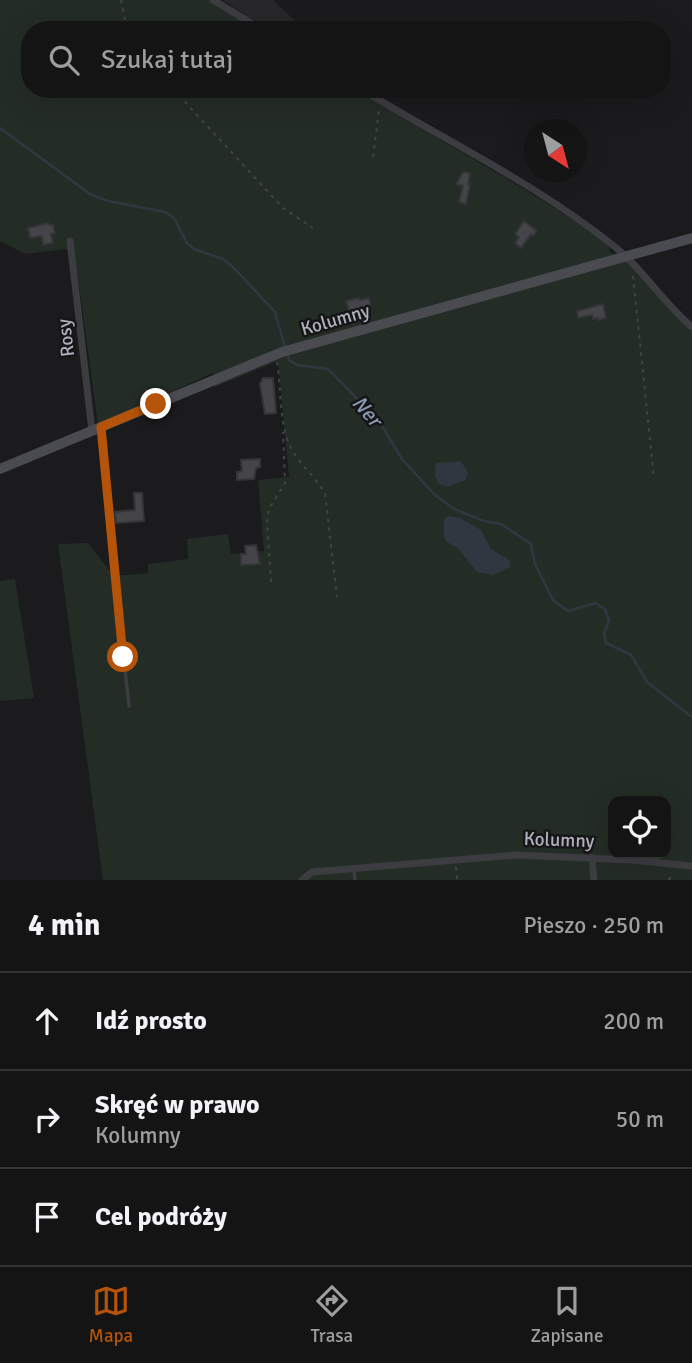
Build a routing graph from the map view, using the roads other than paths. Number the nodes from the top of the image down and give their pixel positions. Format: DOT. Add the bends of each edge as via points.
graph roads {
  1 [pos="212,0"];
  2 [pos="248,21"];
  3 [pos="374,98"];
  4 [pos="692,238"];
  5 [pos="70,241"];
  6 [pos="628,261"];
  7 [pos="692,327"];
  8 [pos="97,429"];
  9 [pos="0,469"];
  10 [pos="111,536"];
  11 [pos="129,706"];
  12 [pos="592,858"];
  13 [pos="692,866"];
  14 [pos="354,868"];
  15 [pos="302,880"];
  16 [pos="355,880"];
  17 [pos="594,880"];
  1 -- 2 [label="street"];
  3 -- 6 [label="street" via="540,194 612,244"];
  4 -- 6 [label="street, Kolumny"];
  5 -- 8 [label="street, Rosy"];
  6 -- 7 [label="street"];
  6 -- 8 [label="street, Kolumny" via="279,353"];
  8 -- 9 [label="street, Kolumny"];
  8 -- 10 [label="street, Rosy"];
  10 -- 11 [label="lane"];
  12 -- 13 [label="street, Kolumny"];
  12 -- 14 [label="street, Kolumny" via="517,855"];
  12 -- 17 [label="street"];
  14 -- 15 [label="street, Kolumny" via="312,872"];
  14 -- 16 [label="lane"];
}
